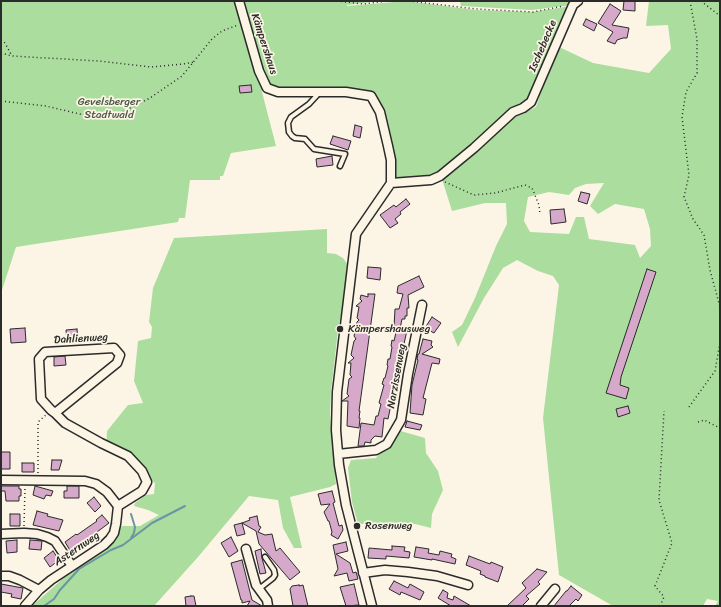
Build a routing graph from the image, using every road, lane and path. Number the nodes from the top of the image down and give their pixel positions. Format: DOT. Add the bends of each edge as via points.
graph roads {
  1 [pos="239,1"];
  2 [pos="337,1"];
  3 [pos="388,1"];
  4 [pos="409,1"];
  5 [pos="690,1"];
  6 [pos="701,1"];
  7 [pos="575,3"];
  8 [pos="720,16"];
  9 [pos="246,23"];
  10 [pos="1,40"];
  11 [pos="1,53"];
  12 [pos="12,56"];
  13 [pos="194,62"];
  14 [pos="321,92"];
  15 [pos="1,101"];
  16 [pos="340,166"];
  17 [pos="436,178"];
  18 [pos="391,183"];
  19 [pos="540,215"];
  20 [pos="422,305"];
  21 [pos="720,307"];
  22 [pos="720,342"];
  23 [pos="689,407"];
  24 [pos="664,411"];
  25 [pos="53,412"];
  26 [pos="698,422"];
  27 [pos="720,428"];
  28 [pos="338,454"];
  29 [pos="1,480"];
  30 [pos="26,480"];
  31 [pos="38,480"];
  32 [pos="118,506"];
  33 [pos="24,533"];
  34 [pos="1,534"];
  35 [pos="246,549"];
  36 [pos="265,557"];
  37 [pos="72,566"];
  38 [pos="363,573"];
  39 [pos="1,576"];
  40 [pos="468,585"];
  41 [pos="555,589"];
  42 [pos="39,590"];
  43 [pos="259,590"];
  44 [pos="25,606"];
  45 [pos="268,606"];
  46 [pos="372,606"];
  47 [pos="541,606"];
  48 [pos="660,606"];
  1 -- 9 [label="street, Kämpershaus"];
  2 -- 3 [label="path" via="363,4"];
  4 -- 7 [label="path" via="476,9 533,12"];
  5 -- 21 [label="path" via="697,40 697,73 686,92 682,117 689,175 684,197 693,219 704,235"];
  6 -- 8 [label="path"];
  7 -- 17 [label="street, Ischebecke" via="531,102 513,112"];
  9 -- 13 [label="path" via="222,31 212,39"];
  9 -- 14 [label="street, Kämpershaus" via="267,88 278,92"];
  10 -- 12 [label="path"];
  11 -- 12 [label="path"];
  12 -- 13 [label="path" via="151,67"];
  13 -- 15 [label="path" via="182,76 150,98 114,116 88,116 46,106"];
  14 -- 16 [label="lane" via="290,117 289,132 296,138 305,139 314,149 345,154"];
  14 -- 18 [label="street, Kämpershaus" via="371,96 380,112 388,146"];
  17 -- 18 [label="street"];
  17 -- 19 [label="path" via="474,195 495,193 525,185 532,188"];
  18 -- 28 [label="street" via="356,234 337,392"];
  20 -- 28 [label="street, Narzissenweg" via="401,420 387,444 376,450"];
  22 -- 23 [label="path" via="715,371"];
  24 -- 48 [label="path" via="659,500 672,543 655,586 664,597"];
  25 -- 25 [label="street, Dahlienweg" via="41,399 39,359 45,352 114,348 120,355 117,363"];
  25 -- 31 [label="path" via="38,422"];
  25 -- 32 [label="street, Dahlienweg" via="65,423 128,456 142,471 147,482 142,491"];
  26 -- 27 [label="path" via="704,420"];
  28 -- 38 [label="street" via="346,505"];
  29 -- 30 [label="street"];
  30 -- 31 [label="street"];
  30 -- 33 [label="path"];
  31 -- 32 [label="street" via="85,481 96,484 107,492"];
  32 -- 37 [label="street, Asternweg" via="114,533 110,540"];
  33 -- 34 [label="street"];
  33 -- 37 [label="street" via="37,534 55,541"];
  35 -- 43 [label="street"];
  36 -- 43 [label="lane" via="275,575"];
  37 -- 42 [label="street, Asternweg"];
  38 -- 40 [label="street" via="385,570 408,572 437,576"];
  38 -- 46 [label="street"];
  39 -- 42 [label="street" via="20,580"];
  41 -- 47 [label="street"];
  42 -- 44 [label="street, Asternweg"];
  43 -- 45 [label="street" via="267,600"];
}
